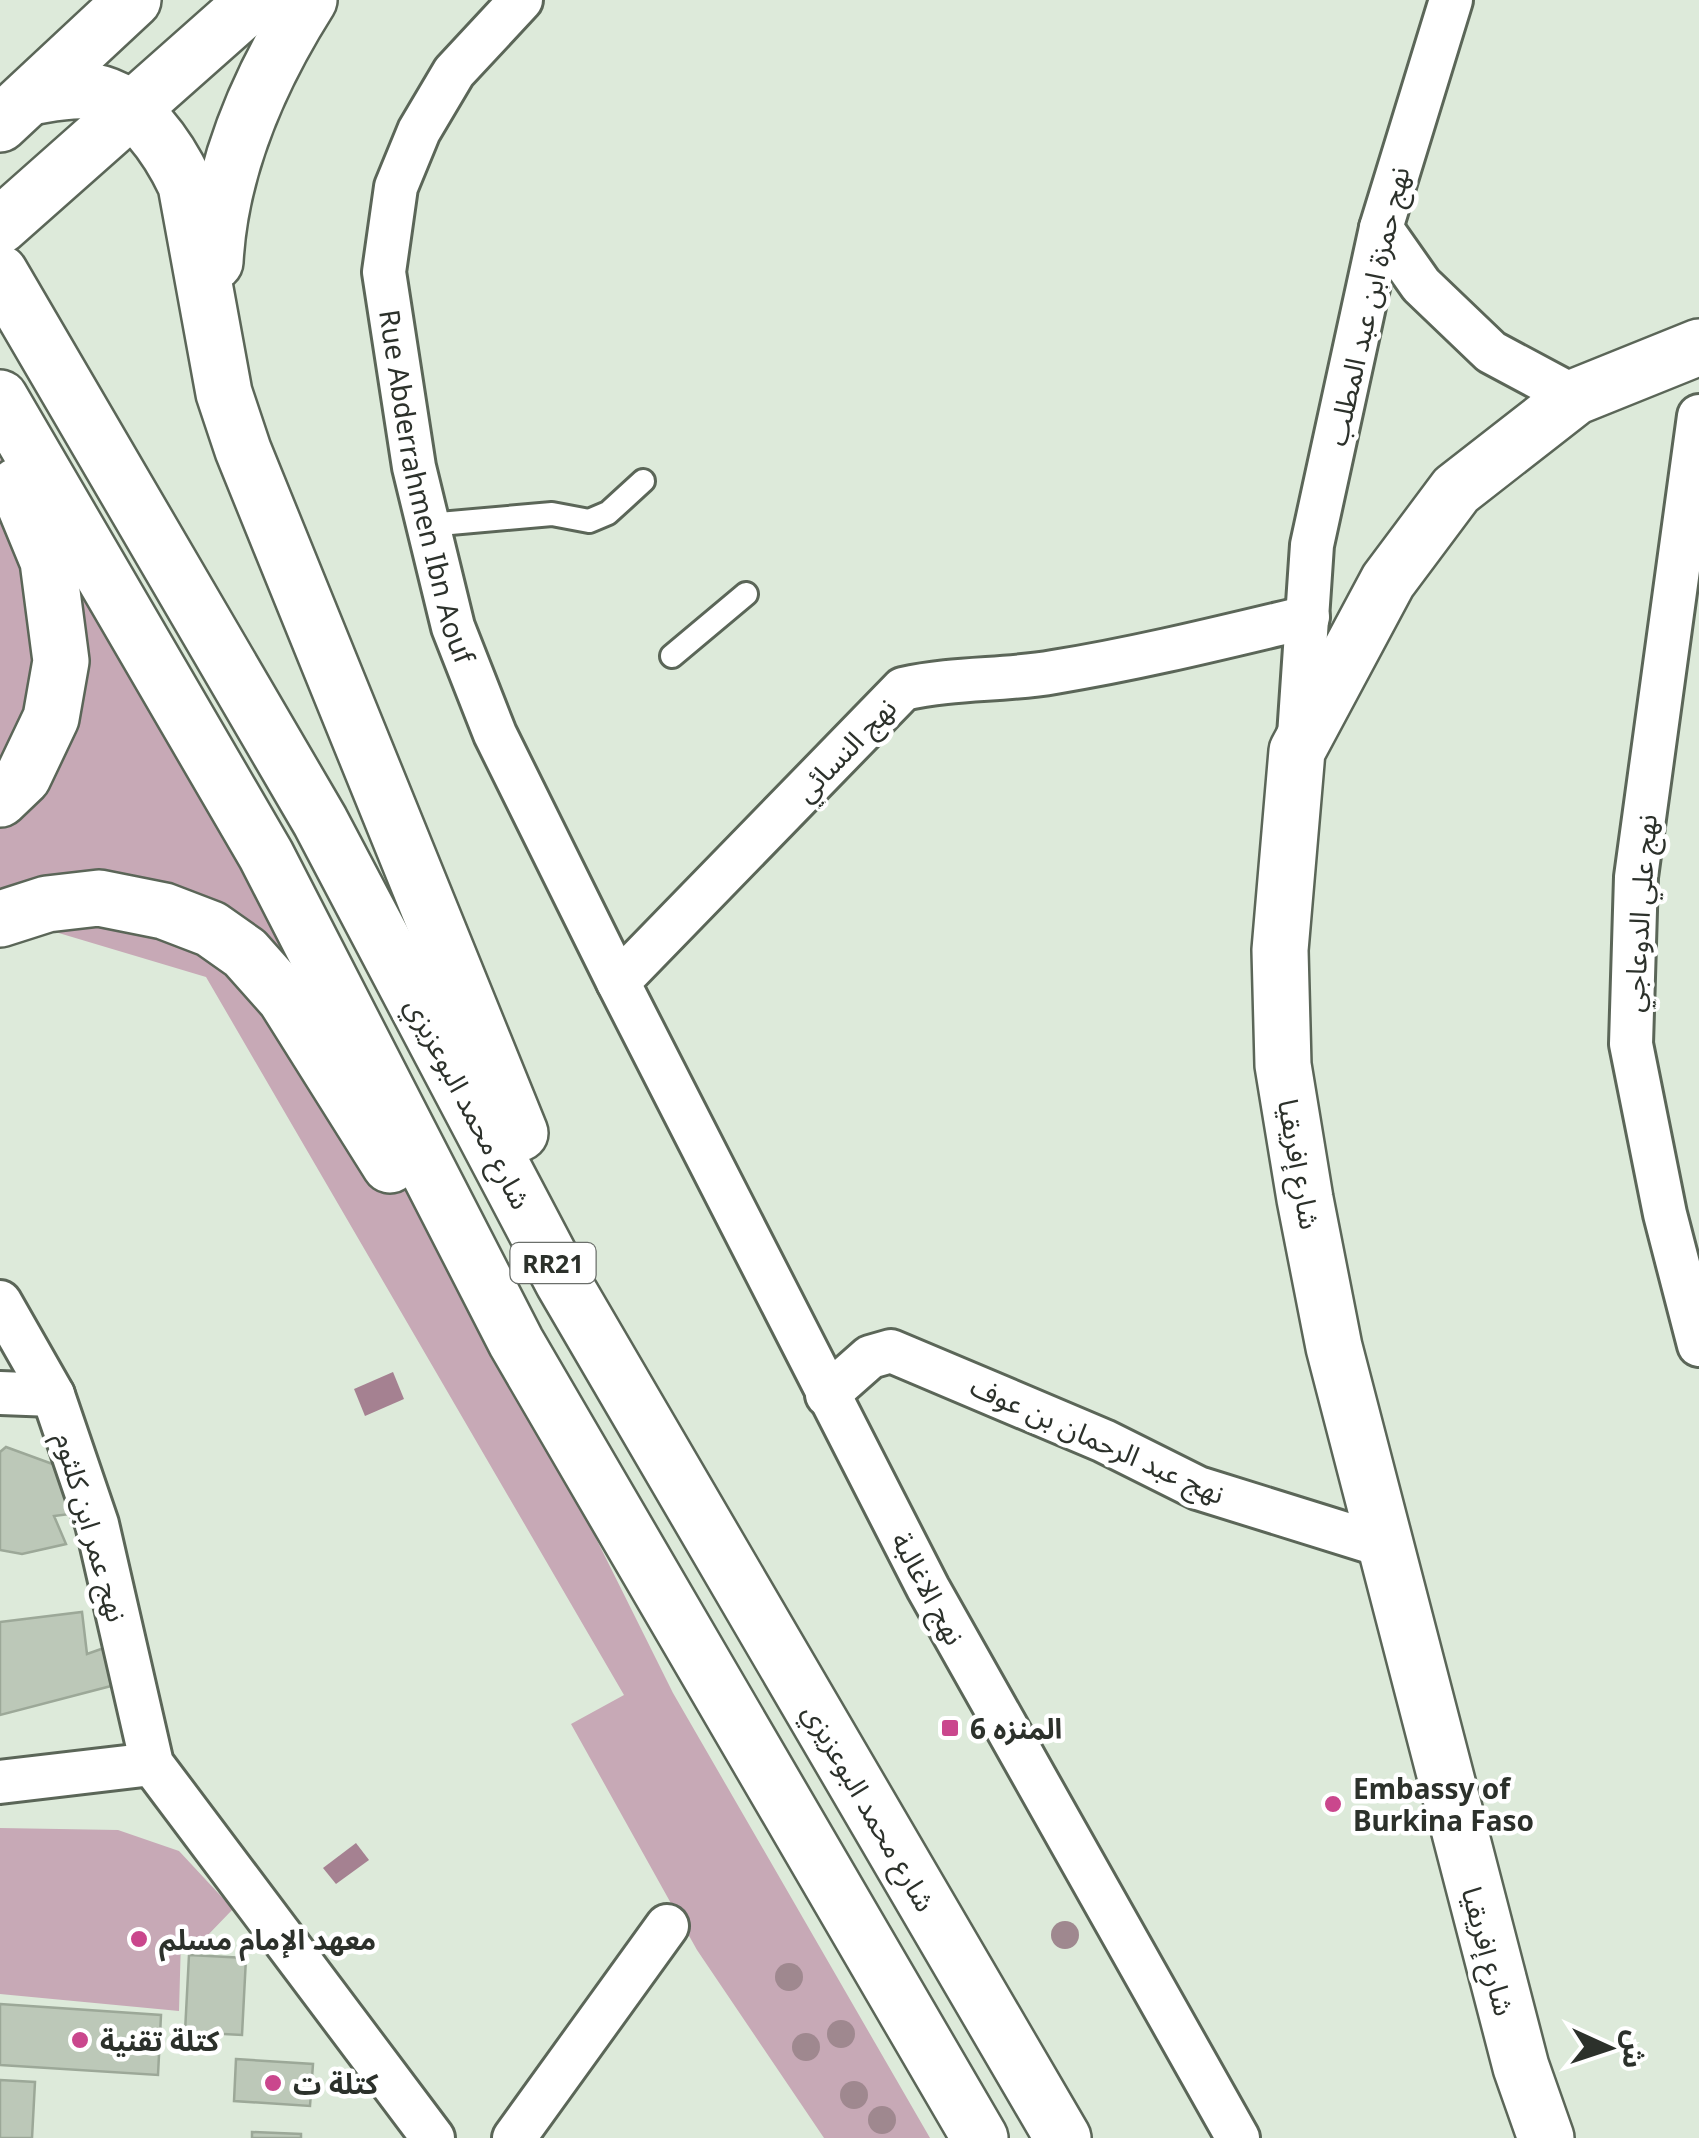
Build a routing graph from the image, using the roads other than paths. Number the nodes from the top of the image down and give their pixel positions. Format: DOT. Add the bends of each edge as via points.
graph roads {
  1 [pos="133,0"];
  2 [pos="256,0"];
  3 [pos="309,0"];
  4 [pos="521,0"];
  5 [pos="1450,0"];
  6 [pos="100,60"];
  7 [pos="15,110"];
  8 [pos="0,226"];
  9 [pos="1381,228"];
  10 [pos="0,273"];
  11 [pos="212,330"];
  12 [pos="1699,347"];
  13 [pos="1575,397"];
  14 [pos="4,404"];
  15 [pos="1699,416"];
  16 [pos="643,481"];
  17 [pos="428,525"];
  18 [pos="746,594"];
  19 [pos="1308,618"];
  20 [pos="672,656"];
  21 [pos="1298,751"];
  22 [pos="0,799"];
  23 [pos="0,919"];
  24 [pos="618,982"];
  25 [pos="0,1302"];
  26 [pos="574,1302"];
  27 [pos="516,1342"];
  28 [pos="1699,1345"];
  29 [pos="0,1393"];
  30 [pos="52,1395"];
  31 [pos="827,1395"];
  32 [pos="1384,1546"];
  33 [pos="152,1764"];
  34 [pos="0,1782"];
  35 [pos="666,1926"];
  36 [pos="433,2138"];
  37 [pos="514,2138"];
  38 [pos="980,2138"];
  39 [pos="1064,2138"];
  40 [pos="1238,2138"];
  41 [pos="1546,2138"];
  1 -- 6 [label="main road"];
  2 -- 6 [label="main road"];
  3 -- 11 [label="main road" via="277,50 231,165 217,236"];
  4 -- 17 [label="street, Rue Abderrahmen Ibn Aouf" via="454,72 396,186 384,272"];
  5 -- 9 [label="street, نهج حمزة ابن عبد المطلب"];
  6 -- 7 [label="main road"];
  6 -- 8 [label="main road" via="68,163"];
  6 -- 11 [label="main road" via="174,158 186,185"];
  9 -- 13 [label="street" via="1421,285 1491,352"];
  9 -- 19 [label="street, نهج حمزة ابن عبد المطلب" via="1312,545"];
  10 -- 26 [label="main road, شارع محمد البوعزيزي / RR21" via="320,821"];
  11 -- 26 [label="main road" via="243,450 554,1216"];
  12 -- 13 [label="main road, شارع إفريقيا"];
  13 -- 21 [label="main road, شارع إفريقيا" via="1456,490 1388,581"];
  14 -- 22 [label="main road" via="7,456 48,560 62,660 51,718 23,777"];
  14 -- 27 [label="main road, RR21" via="266,855"];
  15 -- 28 [label="street, نهج علي الدوعاجي" via="1636,877 1631,1044"];
  16 -- 17 [label="lane" via="589,522 552,514"];
  17 -- 24 [label="street, Rue Abderrahmen Ibn Aouf" via="454,627 495,734"];
  18 -- 20 [label="lane"];
  19 -- 21 [label="street, نهج حمزة ابن عبد المطلب"];
  19 -- 24 [label="street, نهج النسائي" via="1049,673 903,689"];
  21 -- 32 [label="main road, شارع إفريقيا" via="1280,950 1284,1064 1334,1347"];
  23 -- 27 [label="main road" via="47,904 100,898 164,911 211,929 245,953 285,998 444,1250"];
  24 -- 31 [label="street, نهج الاغالبة"];
  25 -- 30 [label="street, نهج عمر ابن كلثوم"];
  26 -- 39 [label="main road, شارع محمد البوعزيزي / RR21"];
  27 -- 38 [label="main road, RR21"];
  29 -- 30 [label="street"];
  30 -- 33 [label="street, نهج عمر ابن كلثوم" via="97,1524"];
  31 -- 32 [label="street, نهج عبد الرحمان بن عوف" via="870,1357 892,1350 1198,1488"];
  31 -- 40 [label="street, نهج الاغالبة" via="928,1588"];
  32 -- 41 [label="main road, شارع إفريقيا" via="1516,2049"];
  33 -- 34 [label="street"];
  33 -- 36 [label="street"];
  35 -- 37 [label="street"];
}
